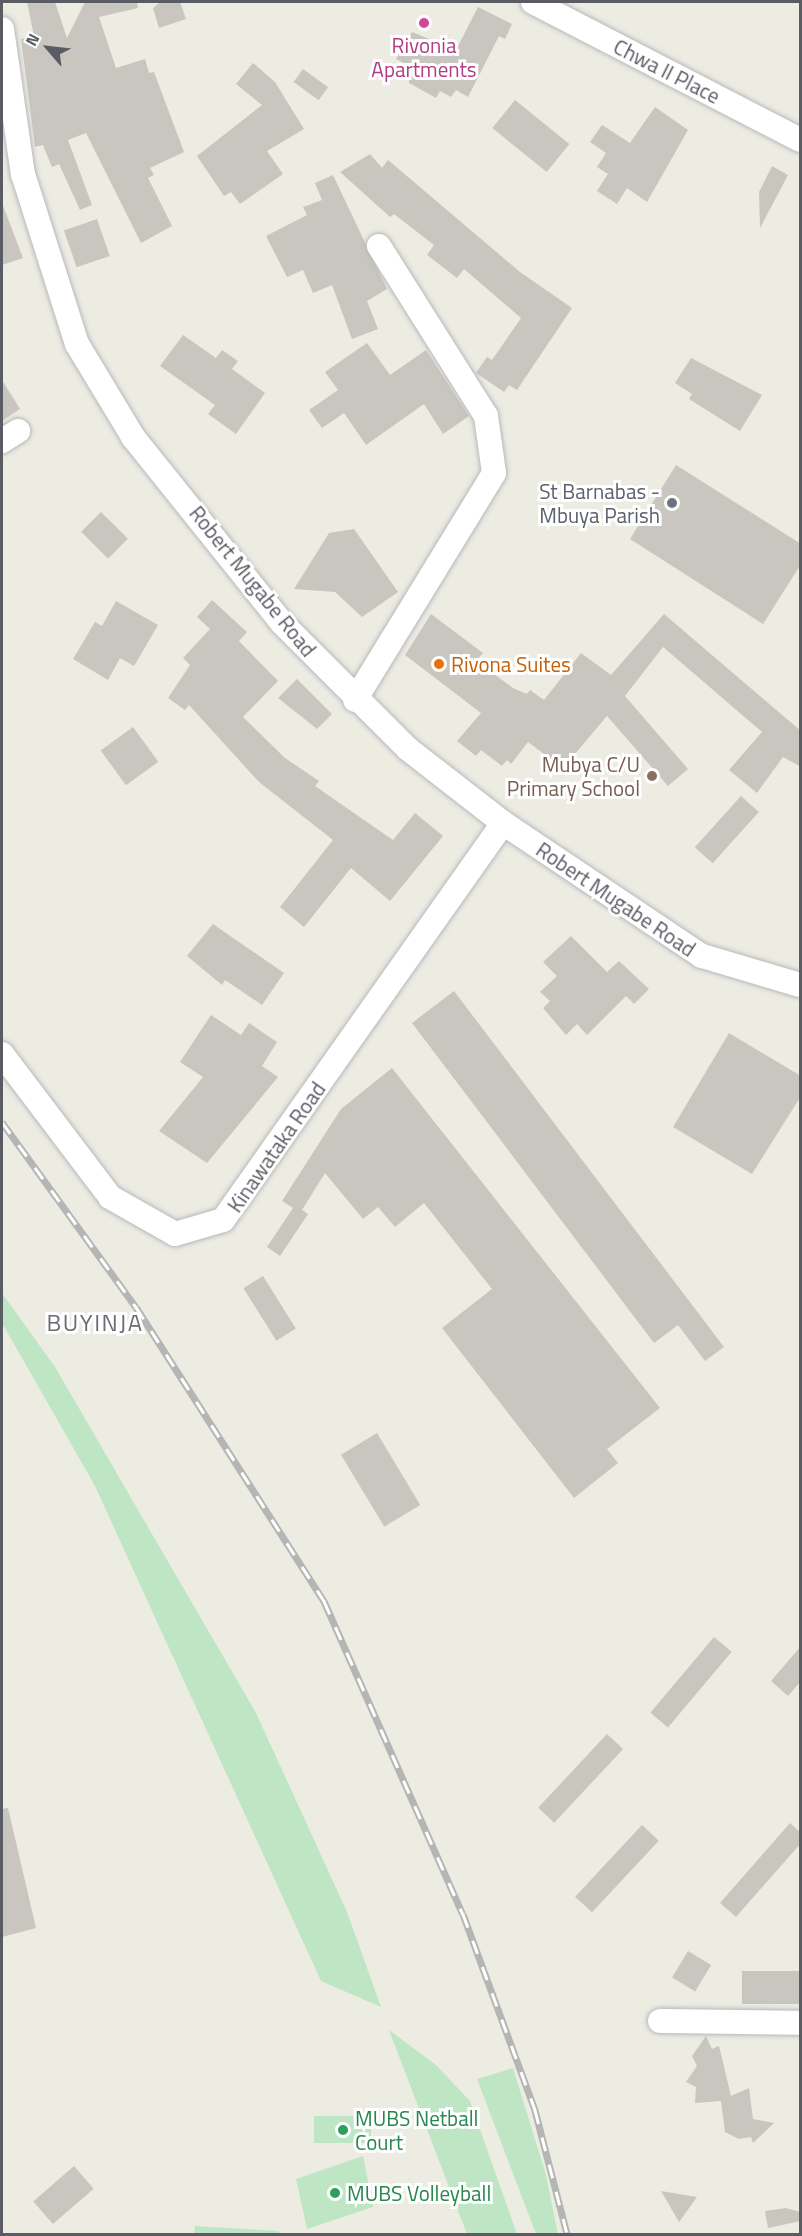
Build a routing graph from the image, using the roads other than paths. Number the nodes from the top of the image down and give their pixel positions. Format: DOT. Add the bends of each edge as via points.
graph roads {
  1 [pos="533,2"];
  2 [pos="2,29"];
  3 [pos="801,140"];
  4 [pos="379,246"];
  5 [pos="355,700"];
  6 [pos="503,823"];
  7 [pos="801,985"];
  8 [pos="2,1054"];
  9 [pos="660,2021"];
  10 [pos="801,2023"];
  1 -- 3 [label="street, Chwa II Place"];
  2 -- 5 [label="street, Robert Mugabe Road" via="22,174 76,344 133,437 282,623"];
  4 -- 5 [label="street" via="486,416 494,474"];
  5 -- 6 [label="street, Robert Mugabe Road"];
  6 -- 7 [label="street, Robert Mugabe Road" via="702,957"];
  6 -- 8 [label="street, Kinawataka Road" via="224,1220 175,1234 110,1197"];
  9 -- 10 [label="street"];
}
